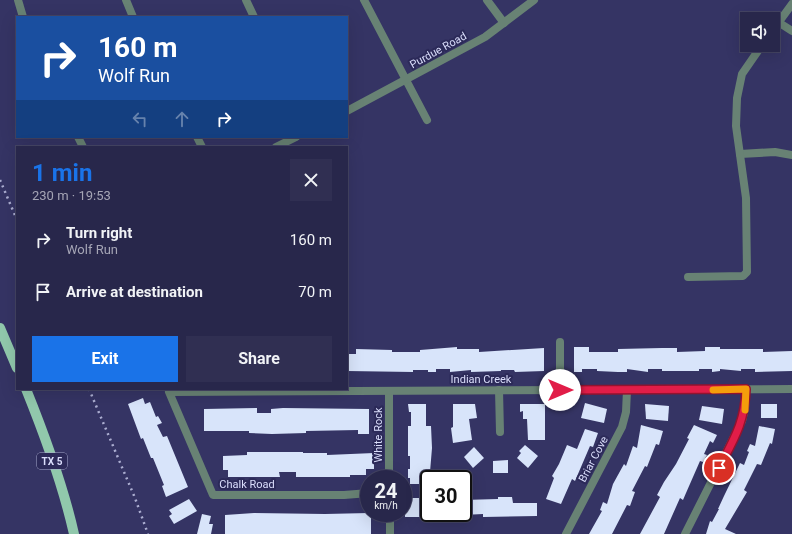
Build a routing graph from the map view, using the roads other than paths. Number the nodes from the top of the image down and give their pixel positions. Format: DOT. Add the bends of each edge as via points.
graph roads {
  1 [pos="18,0"];
  2 [pos="126,0"];
  3 [pos="246,0"];
  4 [pos="364,0"];
  5 [pos="487,0"];
  6 [pos="534,0"];
  7 [pos="792,4"];
  8 [pos="23,16"];
  9 [pos="133,16"];
  10 [pos="254,16"];
  11 [pos="780,19"];
  12 [pos="504,23"];
  13 [pos="780,23"];
  14 [pos="792,31"];
  15 [pos="757,52"];
  16 [pos="406,80"];
  17 [pos="348,110"];
  18 [pos="426,120"];
  19 [pos="294,138"];
  20 [pos="278,146"];
  21 [pos="740,154"];
  22 [pos="792,155"];
  23 [pos="688,277"];
  24 [pos="0,328"];
  25 [pos="560,342"];
  26 [pos="16,366"];
  27 [pos="746,389"];
  28 [pos="792,389"];
  29 [pos="26,390"];
  30 [pos="499,390"];
  31 [pos="560,390"];
  32 [pos="627,390"];
  33 [pos="389,391"];
  34 [pos="169,392"];
  35 [pos="500,432"];
  36 [pos="390,470"];
  37 [pos="360,494"];
  38 [pos="390,522"];
  39 [pos="74,534"];
  40 [pos="390,534"];
  41 [pos="566,534"];
  42 [pos="685,534"];
  1 -- 8 [label="street"];
  2 -- 9 [label="street"];
  3 -- 10 [label="street"];
  4 -- 16 [label="street"];
  5 -- 12 [label="street"];
  6 -- 12 [label="street, Purdue Road"];
  7 -- 11 [label="street"];
  12 -- 16 [label="street, Purdue Road" via="485,37"];
  13 -- 14 [label="street"];
  15 -- 21 [label="street" via="742,74 736,98"];
  16 -- 17 [label="street, Purdue Road"];
  16 -- 18 [label="street"];
  19 -- 20 [label="street"];
  21 -- 22 [label="street" via="776,152"];
  21 -- 23 [label="street" via="746,198 747,272 743,276"];
  24 -- 26 [label="main road"];
  25 -- 31 [label="street"];
  27 -- 28 [label="street, Indian Creek"];
  27 -- 32 [label="street, Indian Creek"];
  27 -- 42 [label="street" via="740,428"];
  29 -- 39 [label="main road, TX 5" via="40,422"];
  30 -- 31 [label="street, Indian Creek"];
  30 -- 33 [label="street, Indian Creek"];
  30 -- 35 [label="street"];
  31 -- 32 [label="street, Indian Creek"];
  32 -- 41 [label="street, Briar Cove" via="622,427"];
  33 -- 34 [label="street, Indian Creek"];
  33 -- 36 [label="street, White Rock"];
  34 -- 37 [label="street, Chalk Road" via="213,496"];
  38 -- 40 [label="street"];
}
